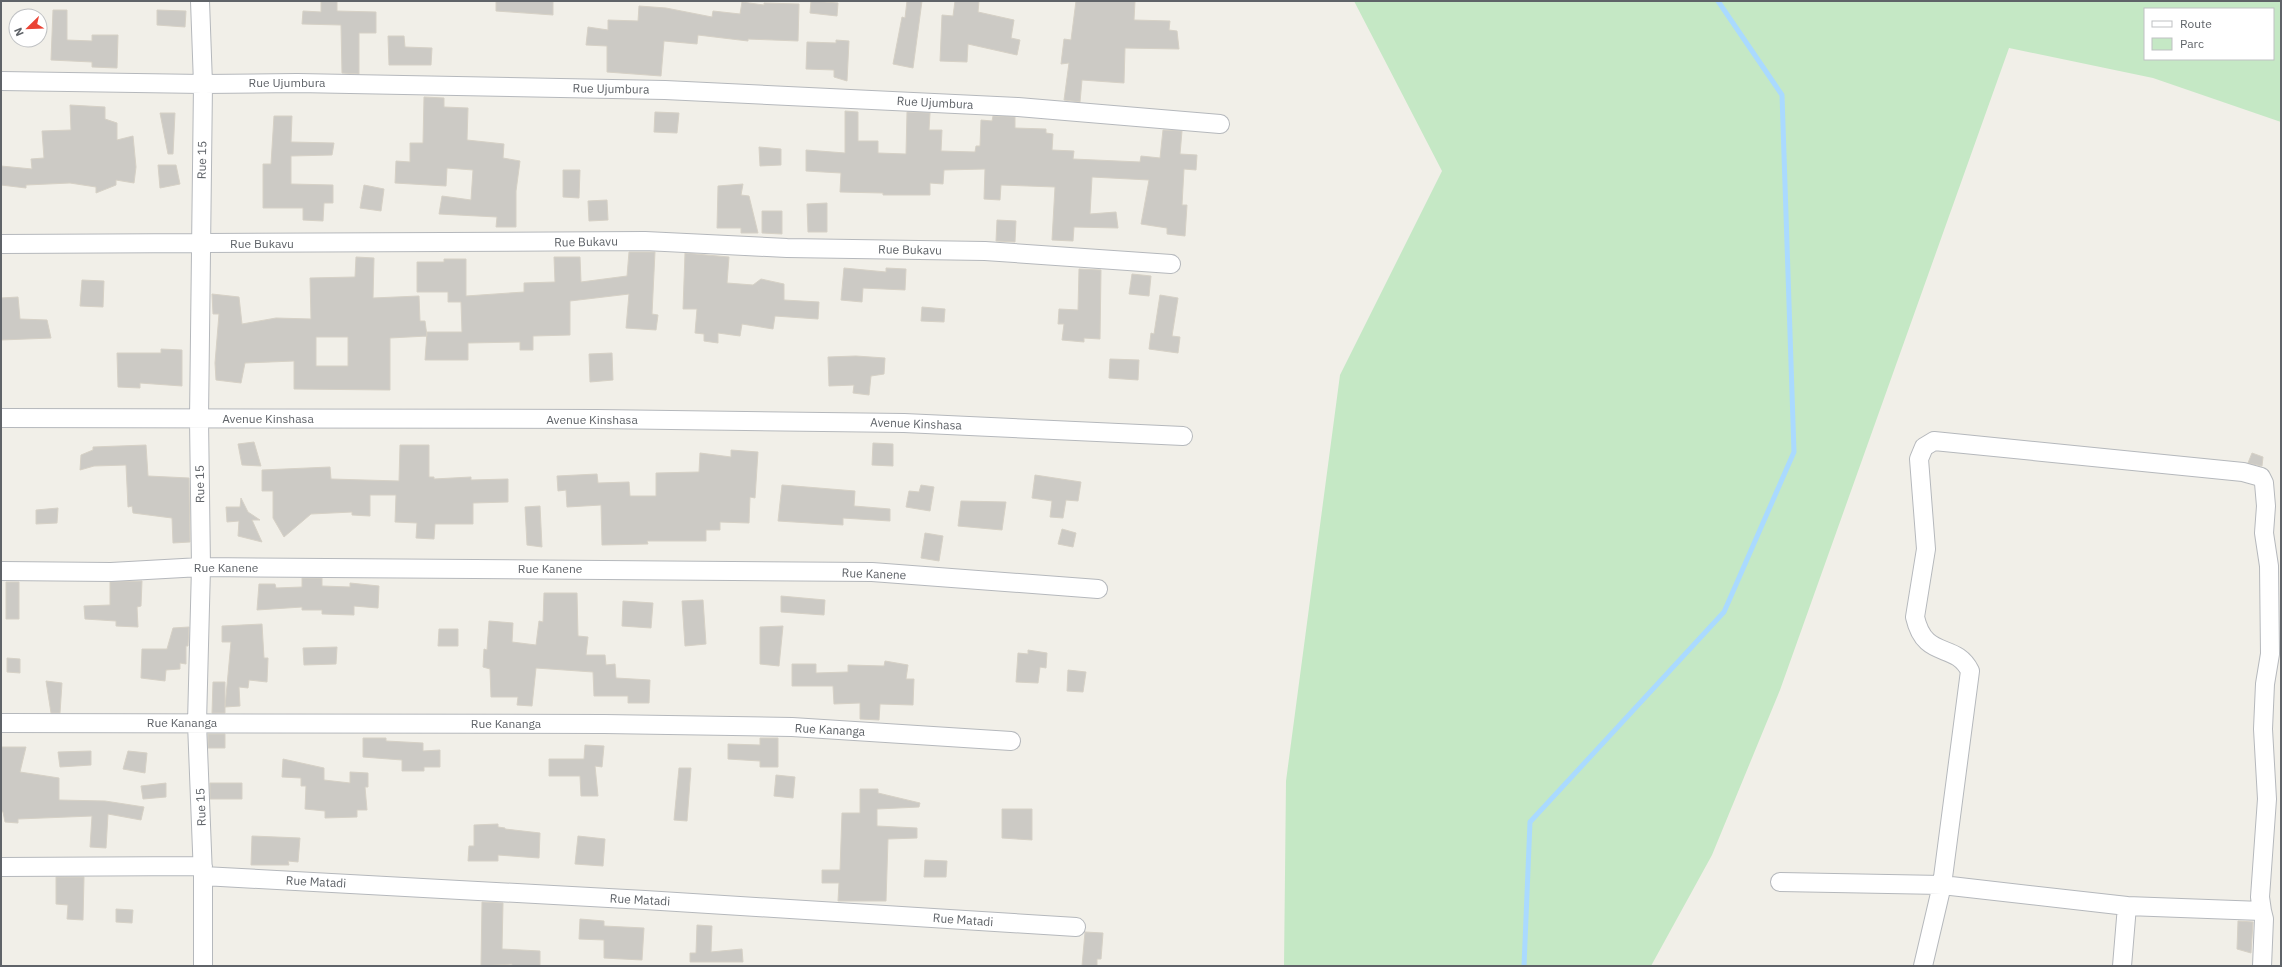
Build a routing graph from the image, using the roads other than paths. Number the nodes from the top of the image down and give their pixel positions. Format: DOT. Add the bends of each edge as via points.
graph roads {
  1 [pos="200,1"];
  2 [pos="1,81"];
  3 [pos="202,84"];
  4 [pos="1220,124"];
  5 [pos="1,244"];
  6 [pos="200,244"];
  7 [pos="1171,264"];
  8 [pos="1,418"];
  9 [pos="199,419"];
  10 [pos="1183,436"];
  11 [pos="201,567"];
  12 [pos="1,571"];
  13 [pos="1098,589"];
  14 [pos="1,723"];
  15 [pos="198,723"];
  16 [pos="1011,741"];
  17 [pos="1,867"];
  18 [pos="203,871"];
  19 [pos="1780,882"];
  20 [pos="1942,885"];
  21 [pos="2127,906"];
  22 [pos="2262,912"];
  23 [pos="1076,927"];
  24 [pos="203,966"];
  25 [pos="1923,966"];
  26 [pos="2122,966"];
  27 [pos="2262,966"];
  1 -- 3 [label="street, Rue 15"];
  2 -- 3 [label="street, Rue Ujumbura"];
  3 -- 4 [label="street, Rue Ujumbura" via="305,83 673,91 1018,107"];
  3 -- 6 [label="street, Rue 15"];
  5 -- 6 [label="street, Rue Bukavu"];
  6 -- 7 [label="street, Rue Bukavu" via="645,241 787,248 985,251"];
  6 -- 9 [label="street, Rue 15"];
  8 -- 9 [label="street, Avenue Kinshasa"];
  9 -- 10 [label="street, Avenue Kinshasa" via="597,419 904,423"];
  9 -- 11 [label="street, Rue 15"];
  11 -- 12 [label="street, Rue Kanene" via="111,572"];
  11 -- 13 [label="street, Rue Kanene" via="872,572"];
  11 -- 15 [label="street, Rue 15"];
  14 -- 15 [label="street, Rue Kananga"];
  15 -- 16 [label="street, Rue Kananga" via="784,727"];
  15 -- 18 [label="street, Rue 15"];
  17 -- 18 [label="street, Rue Matadi"];
  18 -- 23 [label="street, Rue Matadi"];
  18 -- 24 [label="street, Rue 15"];
  19 -- 20 [label="street"];
  20 -- 21 [label="street"];
  20 -- 22 [label="street" via="1970,671 1965,661 1926,642 1917,628 1915,617 1926,549 1919,459 1924,447 1934,442 2244,472 2261,477 2266,506 2264,533 2269,566 2270,647 2263,729 2267,799 2260,897"];
  20 -- 25 [label="street"];
  21 -- 22 [label="street" via="2224,908"];
  21 -- 26 [label="street"];
  22 -- 27 [label="street"];
}
